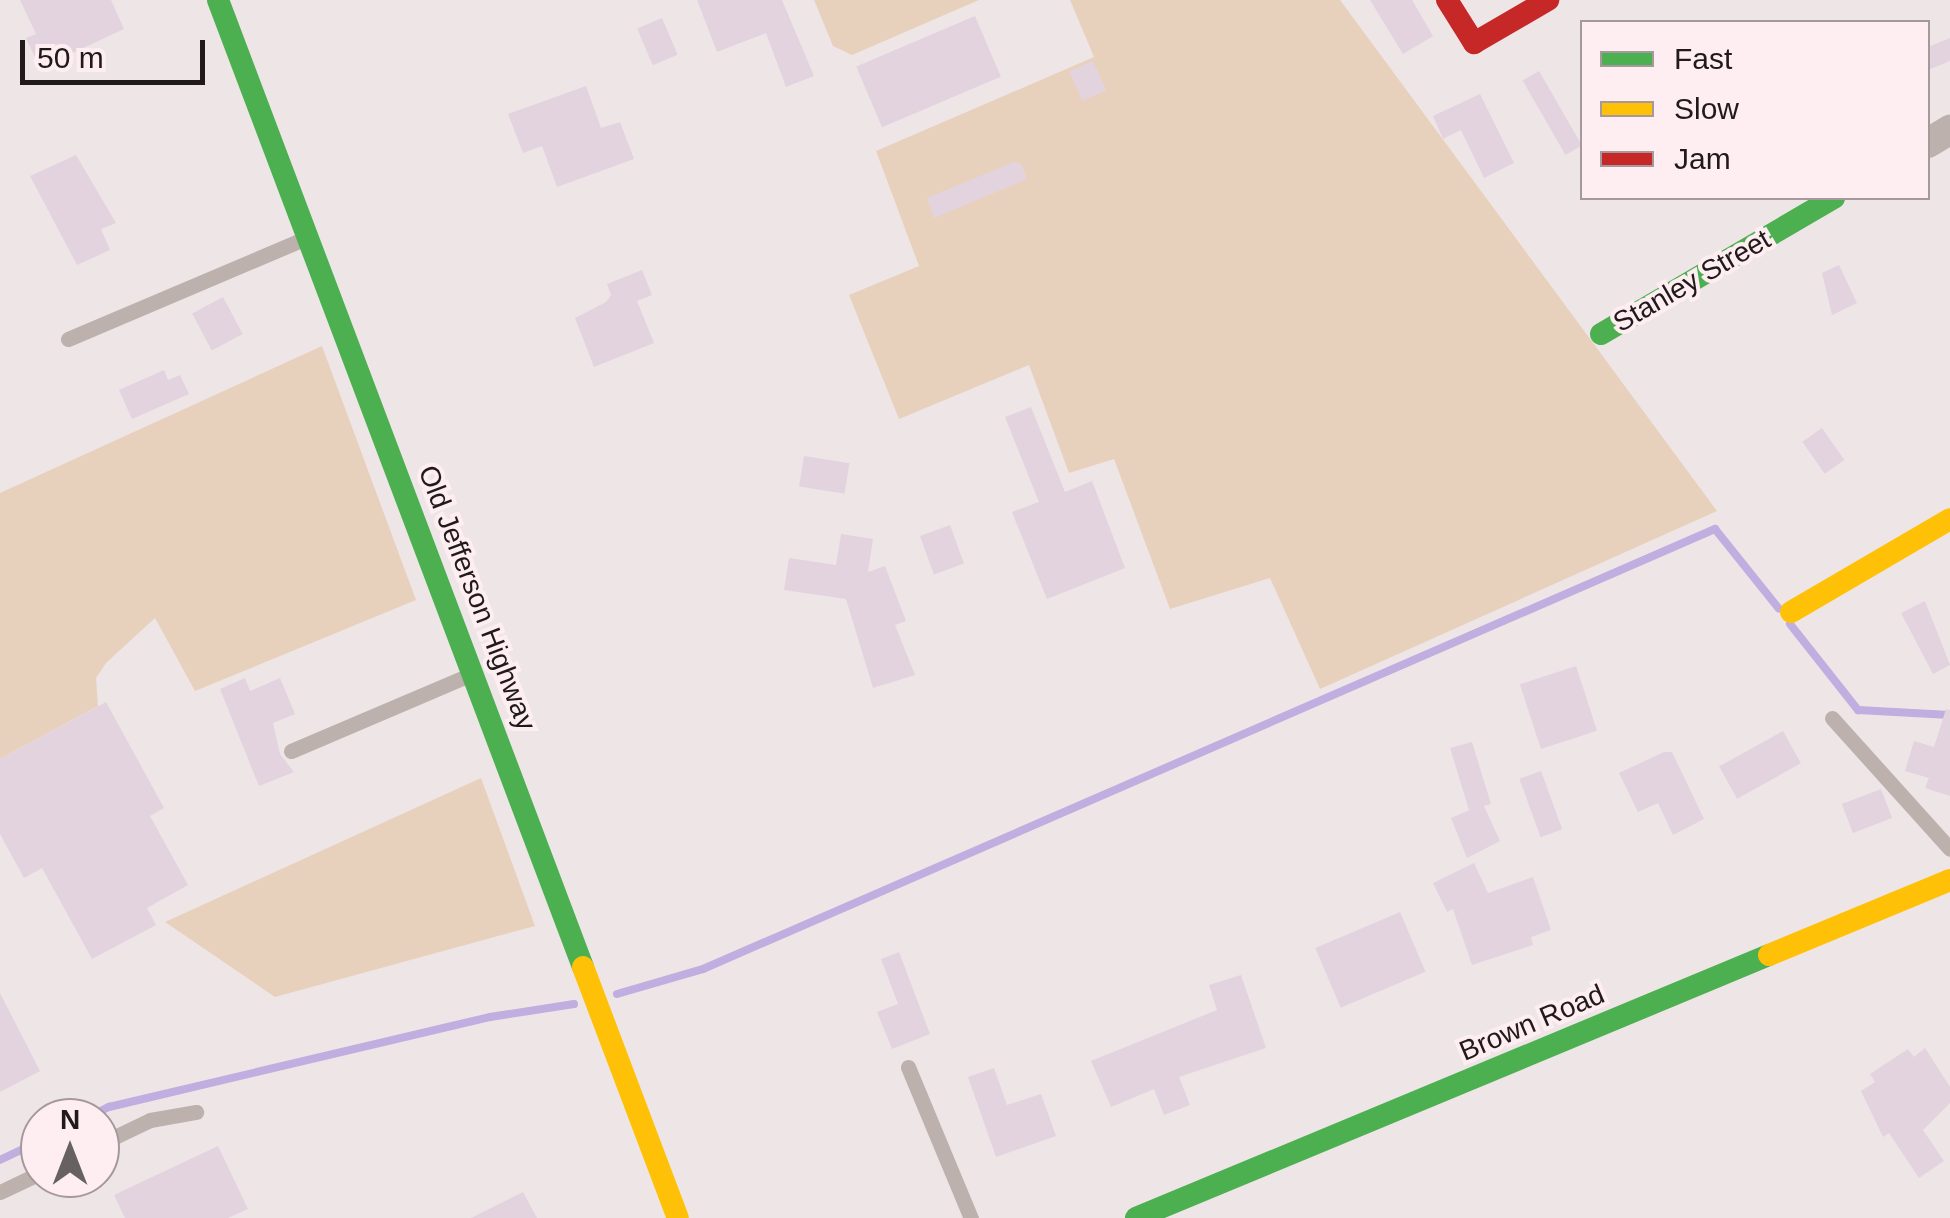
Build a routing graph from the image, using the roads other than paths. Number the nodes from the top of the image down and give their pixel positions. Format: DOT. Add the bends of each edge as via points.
graph roads {
  1 [pos="218,0"];
  2 [pos="1447,0"];
  3 [pos="1548,0"];
  4 [pos="1831,200"];
  5 [pos="312,236"];
  6 [pos="1601,334"];
  7 [pos="68,339"];
  8 [pos="1950,519"];
  9 [pos="1791,612"];
  10 [pos="475,673"];
  11 [pos="1832,718"];
  12 [pos="291,751"];
  13 [pos="1950,849"];
  14 [pos="1950,880"];
  15 [pos="908,1067"];
  16 [pos="196,1112"];
  17 [pos="120,1134"];
  18 [pos="678,1218"];
  19 [pos="971,1218"];
  20 [pos="1136,1218"];
  1 -- 5 [label="street, Old Jefferson Highway"];
  2 -- 3 [label="street" via="1474,43"];
  4 -- 6 [label="street, Stanley Street"];
  5 -- 7 [label="lane"];
  5 -- 10 [label="street, Old Jefferson Highway"];
  8 -- 9 [label="street"];
  10 -- 12 [label="lane"];
  10 -- 18 [label="street, Old Jefferson Highway"];
  11 -- 13 [label="lane"];
  14 -- 20 [label="street, Brown Road"];
  15 -- 19 [label="lane"];
  16 -- 17 [label="lane" via="150,1120"];
}
